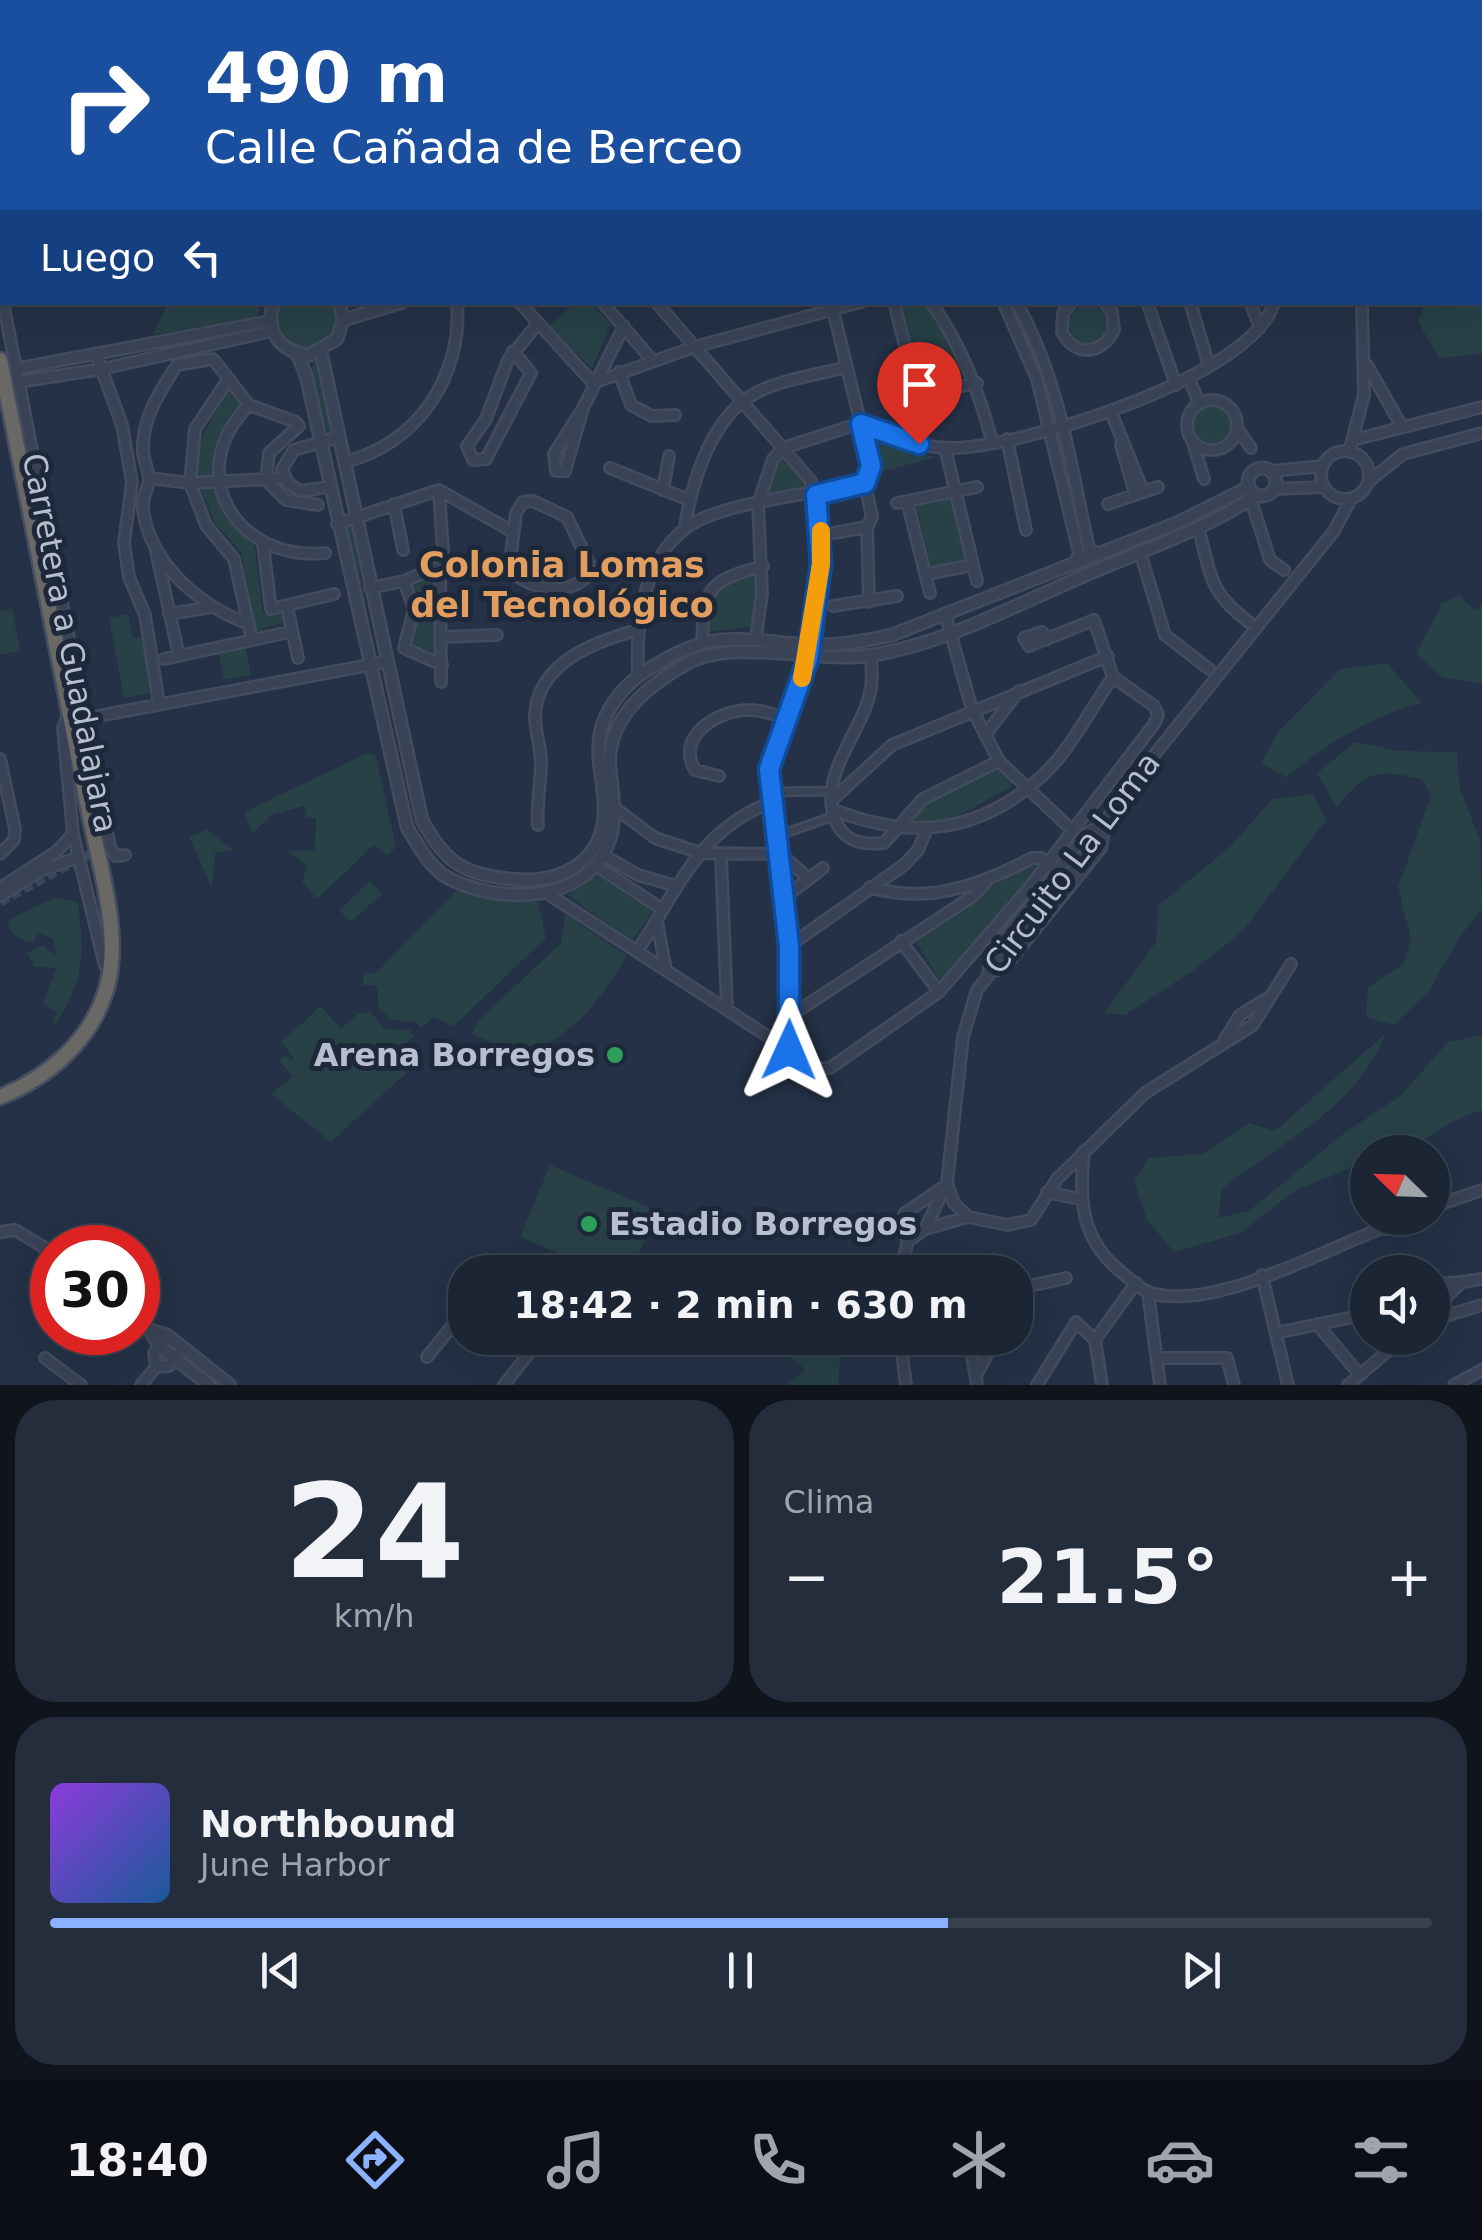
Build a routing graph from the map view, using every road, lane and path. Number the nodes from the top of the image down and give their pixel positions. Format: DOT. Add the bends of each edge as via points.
graph roads {
  1 [pos="4,305"];
  2 [pos="343,305"];
  3 [pos="393,305"];
  4 [pos="457,305"];
  5 [pos="522,305"];
  6 [pos="605,305"];
  7 [pos="659,305"];
  8 [pos="895,305"];
  9 [pos="933,305"];
  10 [pos="1004,305"];
  11 [pos="1018,305"];
  12 [pos="1070,305"];
  13 [pos="1106,305"];
  14 [pos="1148,305"];
  15 [pos="1191,305"];
  16 [pos="1251,305"];
  17 [pos="1272,305"];
  18 [pos="1362,305"];
  19 [pos="832,306"];
  20 [pos="272,317"];
  21 [pos="343,320"];
  22 [pos="538,323"];
  23 [pos="624,326"];
  24 [pos="1260,328"];
  25 [pos="203,335"];
  26 [pos="694,346"];
  27 [pos="205,348"];
  28 [pos="513,351"];
  29 [pos="321,352"];
  30 [pos="96,354"];
  31 [pos="297,354"];
  32 [pos="0,360"];
  33 [pos="652,360"];
  34 [pos="1366,362"];
  35 [pos="1209,366"];
  36 [pos="846,368"];
  37 [pos="15,369"];
  38 [pos="102,369"];
  39 [pos="620,372"];
  40 [pos="1189,378"];
  41 [pos="18,382"];
  42 [pos="226,382"];
  43 [pos="593,383"];
  44 [pos="977,383"];
  45 [pos="1176,385"];
  46 [pos="741,402"];
  47 [pos="1199,403"];
  48 [pos="249,405"];
  49 [pos="1482,407"];
  50 [pos="583,408"];
  51 [pos="1111,412"];
  52 [pos="675,415"];
  53 [pos="861,424"];
  54 [pos="1062,424"];
  55 [pos="1050,427"];
  56 [pos="1402,427"];
  57 [pos="1237,428"];
  58 [pos="1482,433"];
  59 [pos="339,437"];
  60 [pos="1007,439"];
  61 [pos="1353,440"];
  62 [pos="992,441"];
  63 [pos="1193,441"];
  64 [pos="320,442"];
  65 [pos="783,448"];
  66 [pos="944,448"];
  67 [pos="1251,448"];
  68 [pos="1349,452"];
  69 [pos="669,456"];
  70 [pos="344,462"];
  71 [pos="1323,466"];
  72 [pos="610,468"];
  73 [pos="1271,471"];
  74 [pos="284,473"];
  75 [pos="262,477"];
  76 [pos="149,478"];
  77 [pos="1204,479"];
  78 [pos="1368,482"];
  79 [pos="190,483"];
  80 [pos="219,483"];
  81 [pos="865,483"];
  82 [pos="329,487"];
  83 [pos="978,487"];
  84 [pos="1158,487"];
  85 [pos="1274,488"];
  86 [pos="1324,488"];
  87 [pos="439,490"];
  88 [pos="664,490"];
  89 [pos="954,492"];
  90 [pos="1139,492"];
  91 [pos="1252,494"];
  92 [pos="816,495"];
  93 [pos="1351,499"];
  94 [pos="688,500"];
  95 [pos="394,504"];
  96 [pos="758,504"];
  97 [pos="1108,504"];
  98 [pos="318,505"];
  99 [pos="356,517"];
  100 [pos="337,524"];
  101 [pos="867,527"];
  102 [pos="1198,527"];
  103 [pos="685,528"];
  104 [pos="1179,529"];
  105 [pos="1026,530"];
  106 [pos="512,532"];
  107 [pos="834,532"];
  108 [pos="154,543"];
  109 [pos="262,544"];
  110 [pos="402,550"];
  111 [pos="443,550"];
  112 [pos="1140,552"];
  113 [pos="326,553"];
  114 [pos="1100,555"];
  115 [pos="974,565"];
  116 [pos="762,566"];
  117 [pos="1072,567"];
  118 [pos="1284,570"];
  119 [pos="926,574"];
  120 [pos="404,581"];
  121 [pos="977,581"];
  122 [pos="370,588"];
  123 [pos="930,593"];
  124 [pos="334,594"];
  125 [pos="898,596"];
  126 [pos="870,602"];
  127 [pos="286,606"];
  128 [pos="833,606"];
  129 [pos="212,607"];
  130 [pos="169,614"];
  131 [pos="946,617"];
  132 [pos="1249,622"];
  133 [pos="249,624"];
  134 [pos="636,630"];
  135 [pos="290,632"];
  136 [pos="952,632"];
  137 [pos="497,635"];
  138 [pos="440,637"];
  139 [pos="756,637"];
  140 [pos="252,640"];
  141 [pos="1046,640"];
  142 [pos="702,643"];
  143 [pos="810,645"];
  144 [pos="870,655"];
  145 [pos="179,656"];
  146 [pos="1108,656"];
  147 [pos="298,658"];
  148 [pos="164,659"];
  149 [pos="808,659"];
  150 [pos="385,662"];
  151 [pos="368,666"];
  152 [pos="442,666"];
  153 [pos="1208,669"];
  154 [pos="638,676"];
  155 [pos="1112,676"];
  156 [pos="78,678"];
  157 [pos="442,682"];
  158 [pos="1020,689"];
  159 [pos="74,704"];
  160 [pos="160,704"];
  161 [pos="972,709"];
  162 [pos="88,718"];
  163 [pos="790,720"];
  164 [pos="985,735"];
  165 [pos="0,759"];
  166 [pos="999,761"];
  167 [pos="410,776"];
  168 [pos="719,776"];
  169 [pos="3,779"];
  170 [pos="396,779"];
  171 [pos="1028,787"];
  172 [pos="770,797"];
  173 [pos="604,801"];
  174 [pos="832,805"];
  175 [pos="616,809"];
  176 [pos="1105,823"];
  177 [pos="538,826"];
  178 [pos="896,830"];
  179 [pos="926,831"];
  180 [pos="1072,832"];
  181 [pos="74,834"];
  182 [pos="777,836"];
  183 [pos="701,853"];
  184 [pos="0,854"];
  185 [pos="781,854"];
  186 [pos="124,856"];
  187 [pos="721,856"];
  188 [pos="80,857"];
  189 [pos="599,860"];
  190 [pos="1048,862"];
  191 [pos="823,868"];
  192 [pos="1058,870"];
  193 [pos="809,879"];
  194 [pos="986,882"];
  195 [pos="676,886"];
  196 [pos="870,887"];
  197 [pos="0,888"];
  198 [pos="943,891"];
  199 [pos="548,894"];
  200 [pos="0,896"];
  201 [pos="784,898"];
  202 [pos="952,908"];
  203 [pos="662,909"];
  204 [pos="657,922"];
  205 [pos="901,941"];
  206 [pos="789,946"];
  207 [pos="636,951"];
  208 [pos="1292,964"];
  209 [pos="666,970"];
  210 [pos="986,974"];
  211 [pos="108,983"];
  212 [pos="939,992"];
  213 [pos="1268,998"];
  214 [pos="726,1010"];
  215 [pos="790,1016"];
  216 [pos="1223,1042"];
  217 [pos="789,1050"];
  218 [pos="0,1097"];
  219 [pos="1084,1151"];
  220 [pos="947,1183"];
  221 [pos="1482,1190"];
  222 [pos="1047,1192"];
  223 [pos="1079,1199"];
  224 [pos="1450,1203"];
  225 [pos="968,1217"];
  226 [pos="925,1229"];
  227 [pos="0,1232"];
  228 [pos="1365,1235"];
  229 [pos="30,1239"];
  230 [pos="908,1241"];
  231 [pos="904,1255"];
  232 [pos="1262,1275"];
  233 [pos="1066,1278"];
  234 [pos="1482,1279"];
  235 [pos="1462,1282"];
  236 [pos="1450,1283"];
  237 [pos="1136,1284"];
  238 [pos="1033,1286"];
  239 [pos="1148,1292"];
  240 [pos="1450,1294"];
  241 [pos="1482,1305"];
  242 [pos="1450,1315"];
  243 [pos="1350,1318"];
  244 [pos="1317,1324"];
  245 [pos="448,1331"];
  246 [pos="160,1333"];
  247 [pos="1276,1333"];
  248 [pos="167,1335"];
  249 [pos="1094,1340"];
  250 [pos="160,1345"];
  251 [pos="160,1347"];
  252 [pos="184,1348"];
  253 [pos="154,1355"];
  254 [pos="528,1355"];
  255 [pos="902,1355"];
  256 [pos="972,1355"];
  257 [pos="988,1355"];
  258 [pos="1384,1355"];
  259 [pos="427,1356"];
  260 [pos="45,1358"];
  261 [pos="1159,1358"];
  262 [pos="176,1359"];
  263 [pos="156,1367"];
  264 [pos="1482,1370"];
  265 [pos="1360,1376"];
  266 [pos="977,1380"];
  267 [pos="1161,1384"];
  268 [pos="81,1385"];
  269 [pos="140,1385"];
  270 [pos="209,1385"];
  271 [pos="230,1385"];
  272 [pos="504,1385"];
  273 [pos="906,1385"];
  274 [pos="1037,1385"];
  275 [pos="1102,1385"];
  276 [pos="1234,1385"];
  277 [pos="1288,1385"];
  278 [pos="1348,1385"];
  279 [pos="1454,1385"];
  1 -- 37 [label="street, Carretera a Guadalajara"];
  2 -- 21 [label="street"];
  3 -- 21 [label="street"];
  4 -- 70 [label="street" via="457,344 428,407 382,450"];
  5 -- 22 [label="street"];
  6 -- 23 [label="street"];
  7 -- 26 [label="street"];
  8 -- 44 [label="street" via="919,382 944,390"];
  9 -- 44 [label="street"];
  10 -- 55 [label="street"];
  11 -- 54 [label="street"];
  12 -- 13 [label="street" via="1062,332 1086,351 1102,346 1114,330"];
  14 -- 45 [label="street"];
  15 -- 35 [label="street"];
  16 -- 24 [label="street"];
  17 -- 24 [label="street"];
  18 -- 34 [label="street"];
  19 -- 26 [label="street"];
  19 -- 36 [label="street"];
  20 -- 25 [label="street"];
  20 -- 27 [label="street"];
  20 -- 31 [label="street" via="281,345"];
  21 -- 29 [label="street" via="337,340"];
  22 -- 28 [label="street"];
  22 -- 43 [label="street"];
  23 -- 33 [label="street"];
  23 -- 43 [label="street"];
  24 -- 35 [label="street"];
  25 -- 27 [label="street"];
  25 -- 30 [label="street"];
  26 -- 33 [label="street"];
  26 -- 46 [label="street"];
  27 -- 38 [label="street"];
  28 -- 28 [label="street" via="486,419 467,446 474,460 486,459 531,373"];
  29 -- 31 [label="street"];
  29 -- 59 [label="street"];
  30 -- 37 [label="street"];
  30 -- 38 [label="street"];
  31 -- 64 [label="street"];
  32 -- 159 [label="highway"];
  33 -- 39 [label="street"];
  34 -- 56 [label="street"];
  34 -- 61 [label="street"];
  35 -- 40 [label="street"];
  36 -- 46 [label="street"];
  36 -- 53 [label="street"];
  37 -- 41 [label="street, Carretera a Guadalajara"];
  38 -- 41 [label="street"];
  38 -- 160 [label="street" via="132,482 124,542"];
  39 -- 43 [label="street"];
  39 -- 52 [label="street" via="632,405 652,416"];
  40 -- 45 [label="street"];
  40 -- 47 [label="street"];
  41 -- 156 [label="street, Carretera a Guadalajara"];
  42 -- 48 [label="street"];
  42 -- 76 [label="street" via="213,359 177,365 143,436"];
  42 -- 79 [label="street" via="195,428"];
  43 -- 50 [label="street"];
  44 -- 62 [label="street"];
  45 -- 51 [label="street"];
  46 -- 65 [label="street"];
  46 -- 94 [label="street" via="720,430"];
  47 -- 57 [label="street" via="1222,402 1234,412"];
  47 -- 63 [label="street" via="1187,425"];
  48 -- 75 [label="street" via="298,426 275,445"];
  48 -- 80 [label="street" via="222,446"];
  49 -- 56 [label="street"];
  50 -- 50 [label="street" via="571,463 565,472 556,471 554,454"];
  51 -- 54 [label="street"];
  51 -- 90 [label="street" via="1130,490"];
  53 -- 65 [label="street"];
  53 -- 66 [label="street"];
  53 -- 81 [label="street" via="871,466"];
  54 -- 55 [label="street"];
  54 -- 114 [label="street" via="1089,549"];
  55 -- 60 [label="street"];
  55 -- 117 [label="street" via="1080,553"];
  56 -- 61 [label="street"];
  57 -- 63 [label="street" via="1216,450"];
  57 -- 67 [label="street"];
  58 -- 78 [label="street" via="1403,454"];
  59 -- 64 [label="street"];
  59 -- 70 [label="street"];
  60 -- 62 [label="street"];
  60 -- 105 [label="street"];
  61 -- 68 [label="street"];
  62 -- 66 [label="street"];
  63 -- 77 [label="street"];
  64 -- 74 [label="street" via="294,450"];
  64 -- 82 [label="street"];
  65 -- 92 [label="street"];
  65 -- 96 [label="street"];
  66 -- 89 [label="street"];
  68 -- 71 [label="street" via="1334,454"];
  68 -- 78 [label="street" via="1365,463"];
  69 -- 88 [label="street"];
  70 -- 99 [label="street"];
  71 -- 73 [label="street"];
  71 -- 86 [label="street"];
  72 -- 88 [label="street"];
  73 -- 85 [label="street"];
  73 -- 91 [label="street" via="1254,470"];
  74 -- 75 [label="street"];
  74 -- 82 [label="street" via="300,491"];
  75 -- 80 [label="street"];
  75 -- 98 [label="street" via="286,500"];
  76 -- 79 [label="street"];
  76 -- 108 [label="street" via="143,510"];
  78 -- 93 [label="street"];
  79 -- 80 [label="street"];
  79 -- 133 [label="street" via="206,525 234,559"];
  80 -- 109 [label="street" via="242,528"];
  81 -- 92 [label="street"];
  81 -- 101 [label="street" via="872,517"];
  82 -- 100 [label="street"];
  83 -- 89 [label="street"];
  84 -- 90 [label="street"];
  85 -- 86 [label="street"];
  85 -- 91 [label="street"];
  86 -- 93 [label="street"];
  87 -- 95 [label="street"];
  87 -- 106 [label="street"];
  87 -- 111 [label="street"];
  88 -- 94 [label="street"];
  89 -- 115 [label="street"];
  89 -- 119 [label="street" via="902,502"];
  90 -- 97 [label="street"];
  91 -- 102 [label="street"];
  91 -- 104 [label="street"];
  91 -- 118 [label="street" via="1270,560"];
  92 -- 96 [label="street"];
  92 -- 143 [label="street" via="821,564"];
  93 -- 176 [label="street, Circuito La Loma" via="1334,531"];
  94 -- 103 [label="street"];
  95 -- 99 [label="street"];
  95 -- 110 [label="street"];
  96 -- 103 [label="street"];
  96 -- 116 [label="street"];
  99 -- 100 [label="street"];
  99 -- 122 [label="street"];
  100 -- 151 [label="street"];
  101 -- 107 [label="street"];
  101 -- 126 [label="street"];
  102 -- 104 [label="street"];
  102 -- 132 [label="street" via="1216,592"];
  103 -- 134 [label="street" via="653,574"];
  104 -- 112 [label="street"];
  104 -- 114 [label="street"];
  106 -- 106 [label="street" via="508,562 516,576 561,591 587,577 589,564 564,513 523,502"];
  108 -- 129 [label="street" via="185,585"];
  108 -- 130 [label="street"];
  109 -- 113 [label="street" via="282,552"];
  109 -- 127 [label="street" via="271,608"];
  112 -- 136 [label="street"];
  112 -- 153 [label="street" via="1164,636"];
  114 -- 117 [label="street"];
  115 -- 119 [label="street"];
  115 -- 121 [label="street"];
  116 -- 139 [label="street"];
  116 -- 142 [label="street" via="714,585 703,605"];
  117 -- 131 [label="street"];
  119 -- 123 [label="street"];
  120 -- 122 [label="street"];
  120 -- 138 [label="street" via="440,566"];
  120 -- 152 [label="street" via="414,609 404,648"];
  122 -- 150 [label="street"];
  124 -- 127 [label="street"];
  125 -- 126 [label="street"];
  126 -- 128 [label="street"];
  127 -- 135 [label="street"];
  129 -- 130 [label="street"];
  129 -- 133 [label="street"];
  130 -- 145 [label="street"];
  131 -- 136 [label="street"];
  131 -- 143 [label="street" via="878,638"];
  133 -- 140 [label="street"];
  134 -- 154 [label="street"];
  134 -- 177 [label="street" via="579,651 544,688 535,712 542,767"];
  135 -- 140 [label="street"];
  135 -- 147 [label="street"];
  136 -- 144 [label="street"];
  136 -- 161 [label="street"];
  137 -- 138 [label="street"];
  138 -- 152 [label="street"];
  139 -- 142 [label="street"];
  139 -- 143 [label="street"];
  140 -- 145 [label="street"];
  141 -- 146 [label="street" via="1094,620"];
  142 -- 154 [label="street"];
  143 -- 149 [label="street"];
  144 -- 149 [label="street"];
  144 -- 174 [label="street" via="871,688"];
  145 -- 148 [label="street"];
  146 -- 155 [label="street"];
  146 -- 158 [label="street"];
  149 -- 163 [label="street"];
  149 -- 175 [label="street" via="752,651 712,654 652,686 614,735 609,762"];
  150 -- 151 [label="street"];
  150 -- 167 [label="street"];
  151 -- 160 [label="street"];
  151 -- 170 [label="street"];
  152 -- 157 [label="street"];
  154 -- 173 [label="street" via="600,732"];
  155 -- 171 [label="street" via="1050,768"];
  155 -- 180 [label="street" via="1158,715"];
  156 -- 159 [label="street"];
  156 -- 162 [label="street, Carretera a Guadalajara"];
  158 -- 161 [label="street"];
  158 -- 164 [label="street"];
  159 -- 181 [label="street" via="63,728"];
  159 -- 211 [label="highway" via="106,909"];
  160 -- 162 [label="street"];
  161 -- 164 [label="street"];
  161 -- 174 [label="street" via="892,744"];
  162 -- 186 [label="street, Carretera a Guadalajara" via="110,847"];
  163 -- 168 [label="street" via="754,709 732,712 694,734 688,748 695,770"];
  163 -- 172 [label="street" via="769,769"];
  164 -- 166 [label="street"];
  165 -- 169 [label="street"];
  166 -- 171 [label="street"];
  166 -- 178 [label="street" via="922,799"];
  167 -- 170 [label="street"];
  167 -- 173 [label="street" via="440,852 490,877 531,882 579,867 598,842"];
  169 -- 184 [label="street" via="14,840"];
  170 -- 199 [label="street" via="406,827 438,870 479,887"];
  171 -- 179 [label="street" via="976,817"];
  171 -- 180 [label="street"];
  172 -- 174 [label="street"];
  172 -- 182 [label="street"];
  172 -- 183 [label="street" via="724,826"];
  173 -- 175 [label="street"];
  174 -- 178 [label="street"];
  174 -- 178 [label="street" via="847,838 864,845 884,843"];
  174 -- 182 [label="street"];
  175 -- 183 [label="street" via="655,838"];
  175 -- 189 [label="street"];
  176 -- 192 [label="street"];
  176 -- 210 [label="street, Circuito La Loma"];
  178 -- 179 [label="street"];
  179 -- 196 [label="street" via="904,865"];
  180 -- 190 [label="street"];
  181 -- 188 [label="street"];
  181 -- 197 [label="street"];
  182 -- 185 [label="street"];
  183 -- 187 [label="street"];
  183 -- 195 [label="street"];
  185 -- 187 [label="street"];
  185 -- 193 [label="street"];
  185 -- 201 [label="street"];
  187 -- 214 [label="street"];
  188 -- 200 [label="street"];
  188 -- 211 [label="street"];
  189 -- 195 [label="street"];
  189 -- 199 [label="street"];
  189 -- 203 [label="street"];
  190 -- 192 [label="street"];
  190 -- 194 [label="street" via="1032,858"];
  190 -- 212 [label="street"];
  191 -- 193 [label="street"];
  192 -- 210 [label="street" via="995,950"];
  193 -- 201 [label="street"];
  194 -- 198 [label="street"];
  194 -- 202 [label="street"];
  195 -- 203 [label="street"];
  196 -- 198 [label="street" via="912,896"];
  196 -- 206 [label="street"];
  198 -- 202 [label="street"];
  199 -- 207 [label="street"];
  201 -- 206 [label="street"];
  202 -- 205 [label="street"];
  203 -- 204 [label="street"];
  204 -- 207 [label="street"];
  204 -- 209 [label="street"];
  205 -- 212 [label="street"];
  205 -- 215 [label="street"];
  206 -- 215 [label="street"];
  207 -- 209 [label="street"];
  208 -- 213 [label="street"];
  209 -- 214 [label="street"];
  210 -- 220 [label="street, Circuito La Loma" via="969,1010"];
  211 -- 218 [label="highway" via="72,1049 35,1080"];
  212 -- 217 [label="street" via="825,1070"];
  213 -- 216 [label="street" via="1240,1016"];
  213 -- 216 [label="street" via="1253,1025"];
  214 -- 217 [label="street"];
  215 -- 217 [label="street"];
  216 -- 219 [label="street" via="1145,1092"];
  219 -- 222 [label="street"];
  219 -- 223 [label="street"];
  220 -- 225 [label="street"];
  220 -- 226 [label="street, Circuito La Loma"];
  220 -- 230 [label="street" via="905,1214 900,1226"];
  221 -- 224 [label="street"];
  222 -- 223 [label="street"];
  222 -- 225 [label="street" via="1031,1220 1020,1224"];
  223 -- 237 [label="street" via="1092,1236"];
  225 -- 226 [label="street"];
  226 -- 230 [label="street, Circuito La Loma"];
  227 -- 229 [label="street" via="15,1230"];
  228 -- 232 [label="street"];
  230 -- 231 [label="street"];
  232 -- 239 [label="street" via="1212,1293"];
  232 -- 247 [label="street"];
  233 -- 238 [label="street"];
  234 -- 235 [label="street"];
  235 -- 236 [label="street"];
  235 -- 240 [label="street"];
  237 -- 239 [label="street"];
  237 -- 249 [label="street"];
  239 -- 261 [label="street"];
  241 -- 242 [label="street"];
  243 -- 244 [label="street"];
  244 -- 247 [label="street"];
  244 -- 265 [label="street"];
  245 -- 259 [label="street"];
  246 -- 248 [label="street"];
  247 -- 277 [label="street"];
  248 -- 250 [label="street"];
  248 -- 252 [label="street"];
  249 -- 274 [label="street" via="1076,1322"];
  249 -- 275 [label="street"];
  251 -- 262 [label="street"];
  252 -- 262 [label="street"];
  252 -- 271 [label="street"];
  253 -- 263 [label="street"];
  254 -- 272 [label="street"];
  255 -- 273 [label="street"];
  256 -- 266 [label="street"];
  257 -- 266 [label="street"];
  258 -- 265 [label="street"];
  260 -- 268 [label="street"];
  261 -- 267 [label="street"];
  261 -- 276 [label="street" via="1226,1358"];
  262 -- 263 [label="street"];
  262 -- 270 [label="street"];
  263 -- 269 [label="street"];
  264 -- 279 [label="street"];
  265 -- 278 [label="street"];
}
